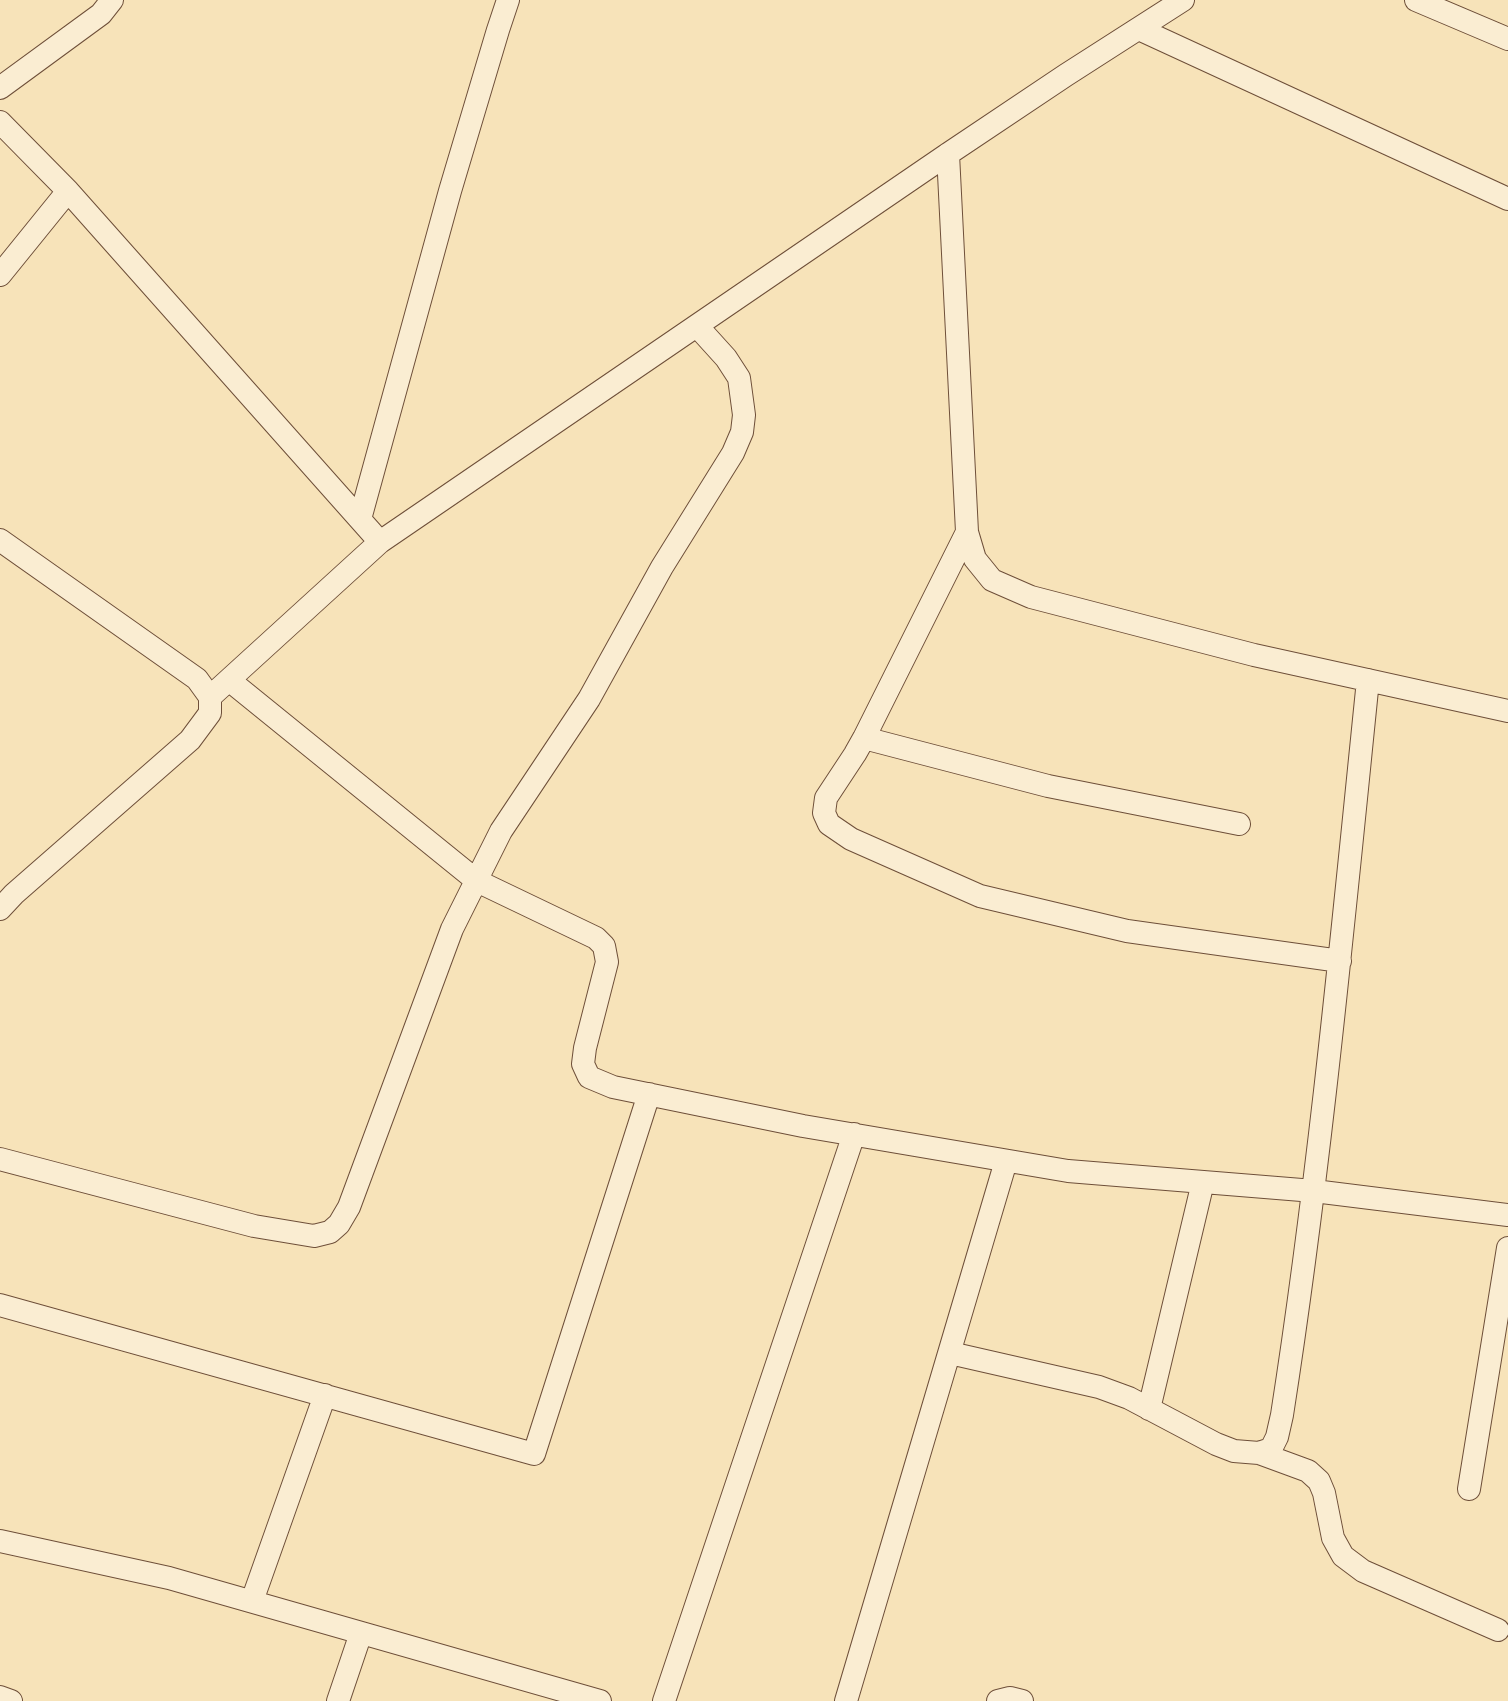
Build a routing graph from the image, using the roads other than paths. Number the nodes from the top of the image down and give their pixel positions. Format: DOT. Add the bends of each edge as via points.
graph roads {
  1 [pos="112,0"];
  2 [pos="508,0"];
  3 [pos="1183,0"];
  4 [pos="1416,0"];
  5 [pos="1139,29"];
  6 [pos="1508,39"];
  7 [pos="0,88"];
  8 [pos="0,122"];
  9 [pos="948,154"];
  10 [pos="68,191"];
  11 [pos="1508,199"];
  12 [pos="0,275"];
  13 [pos="698,326"];
  14 [pos="360,519"];
  15 [pos="967,532"];
  16 [pos="0,540"];
  17 [pos="380,542"];
  18 [pos="229,680"];
  19 [pos="1368,680"];
  20 [pos="210,697"];
  21 [pos="1508,711"];
  22 [pos="864,738"];
  23 [pos="1240,824"];
  24 [pos="477,881"];
  25 [pos="0,909"];
  26 [pos="1340,961"];
  27 [pos="649,1094"];
  28 [pos="854,1134"];
  29 [pos="0,1159"];
  30 [pos="1006,1161"];
  31 [pos="1203,1182"];
  32 [pos="1314,1191"];
  33 [pos="1508,1215"];
  34 [pos="1508,1248"];
  35 [pos="0,1305"];
  36 [pos="950,1353"];
  37 [pos="325,1395"];
  38 [pos="1149,1410"];
  39 [pos="1259,1454"];
  40 [pos="1469,1489"];
  41 [pos="0,1541"];
  42 [pos="252,1601"];
  43 [pos="1498,1630"];
  44 [pos="361,1633"];
  45 [pos="0,1697"];
  46 [pos="11,1701"];
  47 [pos="338,1701"];
  48 [pos="600,1701"];
  49 [pos="664,1701"];
  50 [pos="846,1701"];
  51 [pos="998,1701"];
  52 [pos="1022,1701"];
  1 -- 7 [label="street" via="101,14"];
  2 -- 14 [label="street" via="450,191"];
  3 -- 5 [label="street"];
  4 -- 6 [label="street"];
  5 -- 9 [label="street"];
  5 -- 11 [label="street"];
  8 -- 10 [label="street"];
  9 -- 13 [label="street"];
  9 -- 15 [label="street"];
  10 -- 12 [label="street"];
  10 -- 14 [label="street"];
  13 -- 17 [label="street"];
  13 -- 24 [label="street" via="726,358 738,378 744,415 742,432 733,454 662,567 589,699 501,831"];
  14 -- 17 [label="street"];
  15 -- 19 [label="street" via="975,559 992,580 1031,597 1254,655"];
  15 -- 22 [label="street"];
  16 -- 20 [label="street" via="197,679"];
  17 -- 18 [label="street"];
  18 -- 20 [label="street"];
  18 -- 24 [label="street"];
  19 -- 21 [label="street"];
  19 -- 26 [label="street"];
  20 -- 25 [label="street" via="210,713 190,740"];
  22 -- 23 [label="street" via="1048,786"];
  22 -- 26 [label="street" via="826,798 824,813 829,824 851,839 980,896 1127,931"];
  24 -- 27 [label="street" via="590,935 604,946 607,962 583,1064 589,1077 613,1087"];
  24 -- 29 [label="street" via="452,929 350,1207 339,1224 330,1232 314,1236 254,1226"];
  26 -- 32 [label="street"];
  27 -- 28 [label="street"];
  27 -- 37 [label="street" via="534,1454"];
  28 -- 30 [label="street"];
  28 -- 49 [label="street"];
  30 -- 31 [label="street" via="1068,1171"];
  30 -- 36 [label="street"];
  31 -- 32 [label="street"];
  31 -- 38 [label="street"];
  32 -- 33 [label="street"];
  32 -- 39 [label="street" via="1282,1415 1277,1438 1271,1448"];
  34 -- 40 [label="street"];
  35 -- 37 [label="street"];
  36 -- 38 [label="street" via="1099,1387 1129,1398"];
  36 -- 50 [label="street"];
  37 -- 42 [label="street"];
  38 -- 39 [label="street" via="1234,1451"];
  39 -- 43 [label="street" via="1308,1471 1319,1481 1333,1538 1348,1560 1363,1571"];
  41 -- 42 [label="street" via="169,1578"];
  42 -- 44 [label="street"];
  44 -- 47 [label="street"];
  44 -- 48 [label="street"];
  45 -- 46 [label="street"];
  51 -- 52 [label="street" via="1010,1698"];
}
